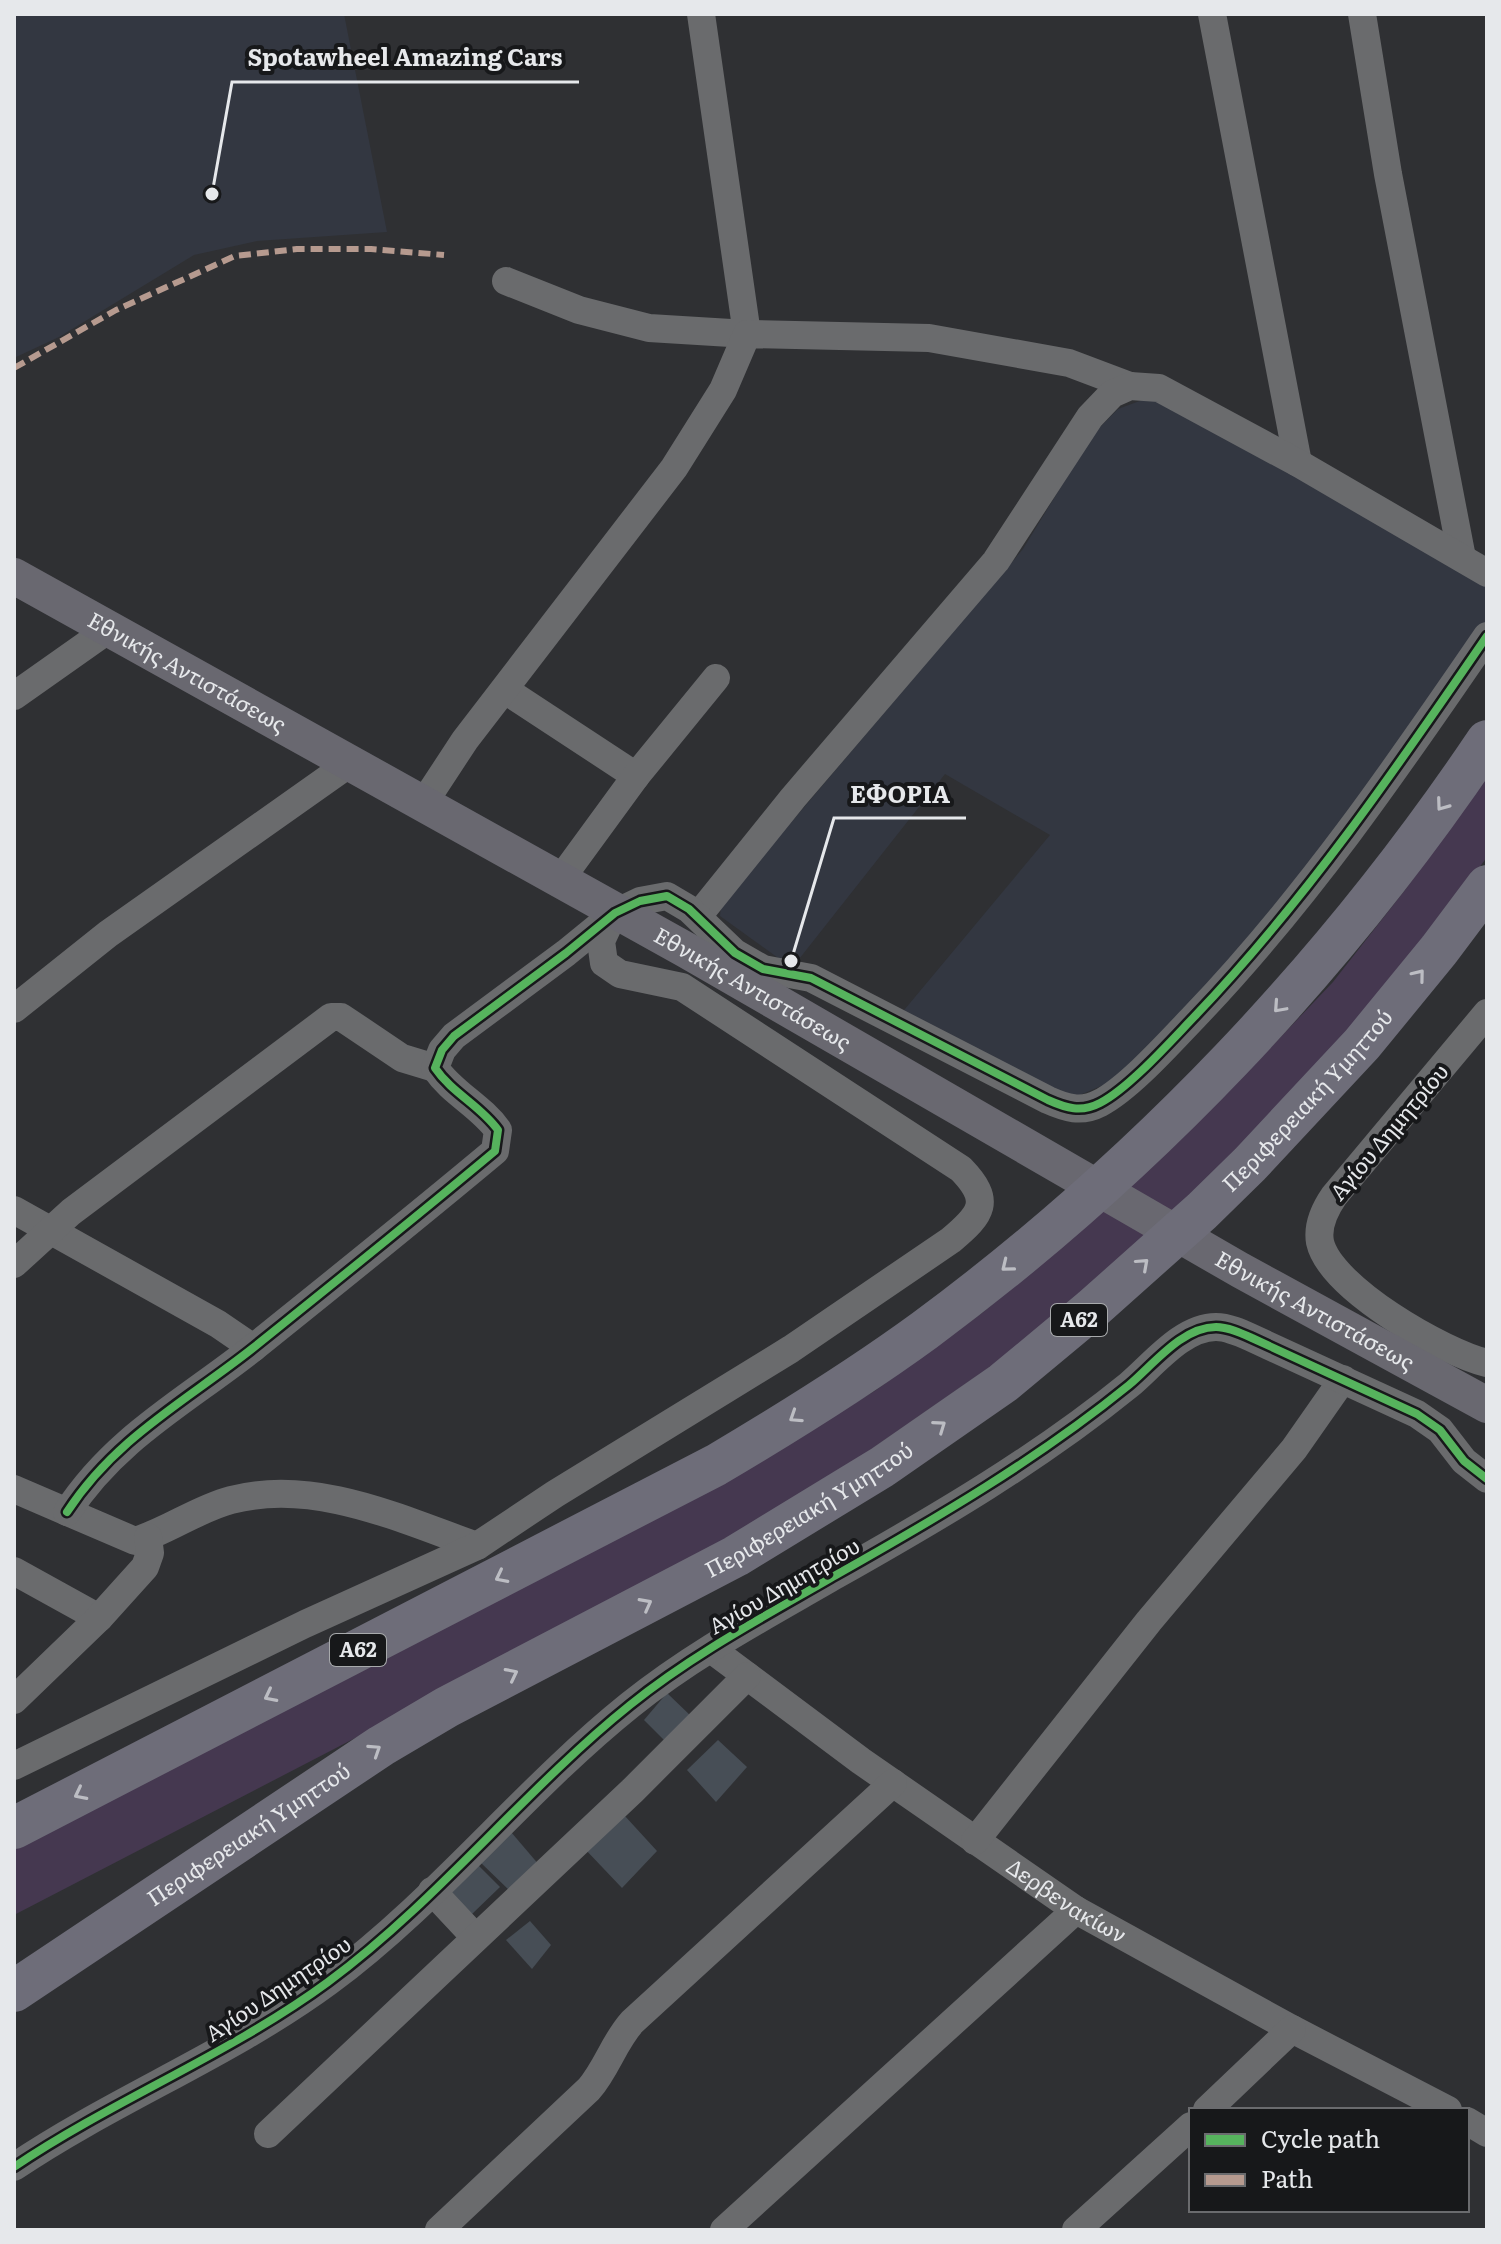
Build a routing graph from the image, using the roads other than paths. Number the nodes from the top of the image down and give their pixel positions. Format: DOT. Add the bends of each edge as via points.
graph roads {
  1 [pos="701,14"];
  2 [pos="1212,14"];
  3 [pos="1362,14"];
  4 [pos="506,281"];
  5 [pos="747,334"];
  6 [pos="1130,386"];
  7 [pos="1298,463"];
  8 [pos="1462,558"];
  9 [pos="1487,573"];
  10 [pos="14,576"];
  11 [pos="109,629"];
  12 [pos="1487,636"];
  13 [pos="716,678"];
  14 [pos="505,690"];
  15 [pos="14,696"];
  16 [pos="1487,741"];
  17 [pos="350,763"];
  18 [pos="636,776"];
  19 [pos="423,804"];
  20 [pos="560,880"];
  21 [pos="1487,886"];
  22 [pos="615,913"];
  23 [pos="698,916"];
  24 [pos="14,1009"];
  25 [pos="1487,1013"];
  26 [pos="435,1068"];
  27 [pos="14,1210"];
  28 [pos="49,1231"];
  29 [pos="14,1264"];
  30 [pos="253,1348"];
  31 [pos="1487,1363"];
  32 [pos="1343,1379"];
  33 [pos="1487,1405"];
  34 [pos="1487,1479"];
  35 [pos="14,1489"];
  36 [pos="67,1512"];
  37 [pos="148,1537"];
  38 [pos="477,1546"];
  39 [pos="14,1571"];
  40 [pos="99,1618"];
  41 [pos="711,1649"];
  42 [pos="747,1676"];
  43 [pos="14,1699"];
  44 [pos="14,1766"];
  45 [pos="893,1783"];
  46 [pos="14,1828"];
  47 [pos="975,1841"];
  48 [pos="432,1891"];
  49 [pos="1076,1910"];
  50 [pos="475,1937"];
  51 [pos="14,1991"];
  52 [pos="1292,2029"];
  53 [pos="1209,2108"];
  54 [pos="1444,2108"];
  55 [pos="1469,2122"];
  56 [pos="1189,2128"];
  57 [pos="1487,2133"];
  58 [pos="268,2134"];
  59 [pos="14,2167"];
  60 [pos="439,2230"];
  61 [pos="724,2230"];
  62 [pos="1076,2230"];
  1 -- 5 [label="street"];
  2 -- 7 [label="street"];
  3 -- 8 [label="street"];
  4 -- 5 [label="street" via="579,310 649,328"];
  5 -- 6 [label="street" via="929,338 1069,363"];
  5 -- 14 [label="street" via="723,390 683,456"];
  6 -- 7 [label="street" via="1159,388"];
  6 -- 23 [label="street" via="1112,394 1090,417 996,561"];
  7 -- 8 [label="street"];
  8 -- 9 [label="street"];
  10 -- 11 [label="main road, Εθνικής Αντιστάσεως"];
  11 -- 15 [label="street"];
  11 -- 17 [label="main road, Εθνικής Αντιστάσεως"];
  12 -- 23 [label="street" via="1358,822 1268,936 1146,1066 1090,1107 1078,1110 1048,1100 811,978 763,969 735,953"];
  13 -- 18 [label="street"];
  14 -- 18 [label="street"];
  14 -- 19 [label="street"];
  16 -- 46 [label="highway, Α62, one-way" via="1404,857 1232,1060 1052,1229 923,1331 787,1423 692,1478"];
  17 -- 19 [label="main road, Εθνικής Αντιστάσεως"];
  17 -- 24 [label="street" via="108,934"];
  18 -- 20 [label="street"];
  19 -- 20 [label="main road, Εθνικής Αντιστάσεως"];
  20 -- 22 [label="main road, Εθνικής Αντιστάσεως"];
  51 -- 21 [label="highway, Περιφερειακή Υμηττού / Α62, one-way" via="381,1746 736,1556 882,1467 1003,1383 1250,1164 1362,1044"];
  22 -- 23 [label="street" via="667,896"];
  22 -- 26 [label="street" via="454,1036"];
  22 -- 33 [label="main road, Εθνικής Αντιστάσεως"];
  22 -- 38 [label="street" via="601,941 604,963 620,974 682,987 961,1169 981,1197 979,1210 951,1240 791,1349"];
  25 -- 31 [label="street, Αγίου Δημητρίου" via="1334,1196 1319,1233 1330,1264 1369,1300 1451,1350"];
  26 -- 28 [label="street" via="402,1058 341,1017 331,1017"];
  26 -- 30 [label="street" via="498,1130 495,1151"];
  27 -- 28 [label="street"];
  28 -- 29 [label="street"];
  28 -- 30 [label="street"];
  30 -- 36 [label="street" via="108,1459"];
  32 -- 34 [label="street, Αγίου Δημητρίου" via="1429,1421"];
  32 -- 41 [label="street, Αγίου Δημητρίου" via="1237,1332 1202,1329 993,1482"];
  32 -- 47 [label="street" via="1294,1449"];
  35 -- 36 [label="street"];
  36 -- 37 [label="street" via="117,1536 135,1541"];
  37 -- 38 [label="street" via="233,1500 300,1495 362,1505"];
  37 -- 40 [label="street" via="145,1567"];
  38 -- 44 [label="street"];
  39 -- 40 [label="street"];
  40 -- 43 [label="street"];
  41 -- 42 [label="street, Δερβενακίων"];
  41 -- 48 [label="street, Αγίου Δημητρίου" via="614,1718"];
  42 -- 45 [label="street, Δερβενακίων"];
  42 -- 50 [label="street"];
  45 -- 47 [label="street, Δερβενακίων"];
  45 -- 60 [label="street" via="632,2022 589,2089"];
  47 -- 49 [label="street, Δερβενακίων"];
  48 -- 50 [label="street"];
  48 -- 59 [label="street, Αγίου Δημητρίου" via="342,1971 286,2011"];
  49 -- 52 [label="street, Δερβενακίων"];
  49 -- 61 [label="street"];
  50 -- 58 [label="street"];
  52 -- 53 [label="street"];
  52 -- 54 [label="street, Δερβενακίων"];
  55 -- 57 [label="street"];
  56 -- 62 [label="street"];
}
